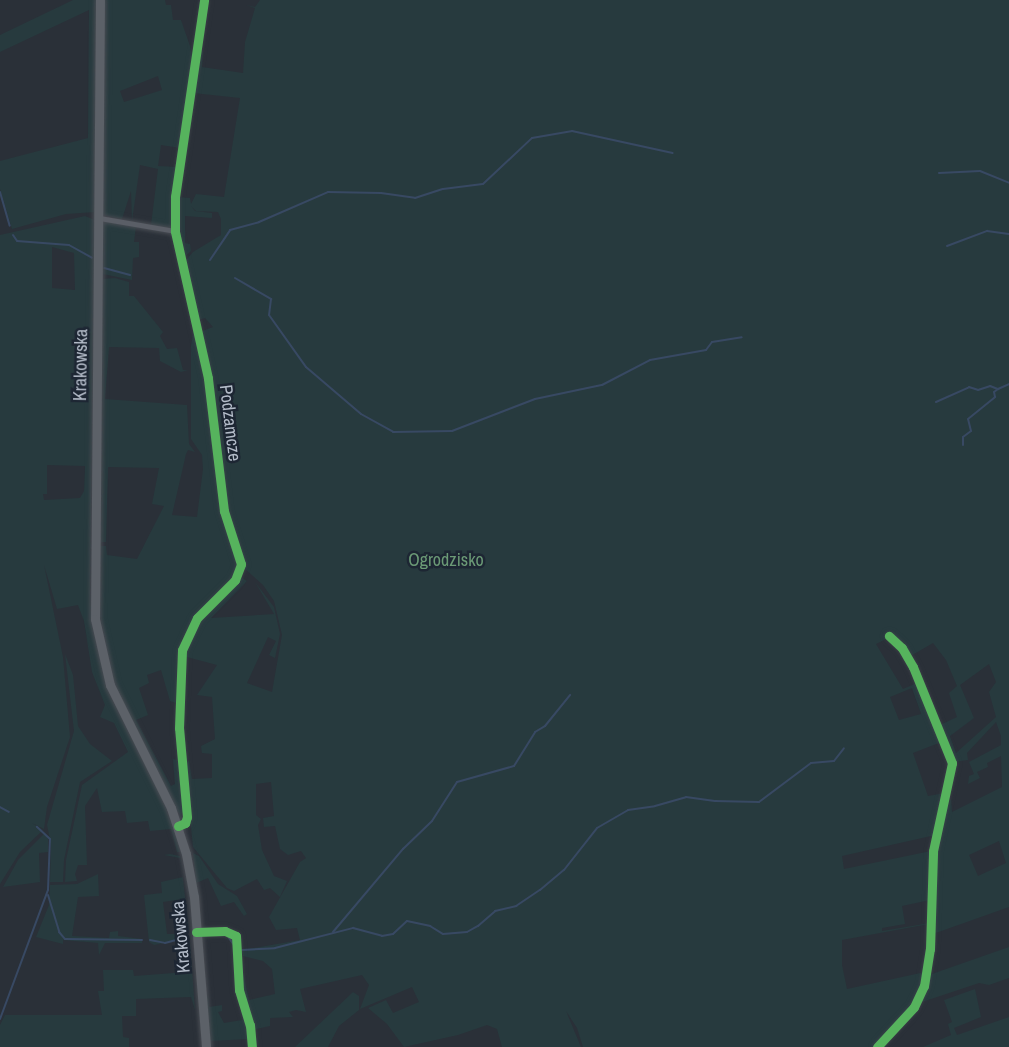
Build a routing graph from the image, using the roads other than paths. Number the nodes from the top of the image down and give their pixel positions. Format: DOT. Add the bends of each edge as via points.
graph roads {
  1 [pos="100,0"];
  2 [pos="204,0"];
  3 [pos="99,218"];
  4 [pos="175,231"];
  5 [pos="889,636"];
  6 [pos="178,826"];
  7 [pos="196,932"];
  8 [pos="206,1047"];
  9 [pos="252,1047"];
  10 [pos="877,1047"];
  1 -- 3 [label="main road, Krakowska"];
  2 -- 4 [label="street, Podzamcze" via="175,197"];
  3 -- 4 [label="street"];
  3 -- 6 [label="main road, Krakowska" via="95,619 114,697"];
  4 -- 6 [label="street, Podzamcze" via="208,379 224,511 241,564 235,580 197,618 182,650 179,728 187,817"];
  5 -- 10 [label="street" via="913,667 952,763 933,851 930,949 924,986 914,1007"];
  6 -- 7 [label="main road, Krakowska" via="190,872"];
  7 -- 8 [label="main road, Krakowska"];
  7 -- 9 [label="street" via="225,931 236,936 239,990"];
}
